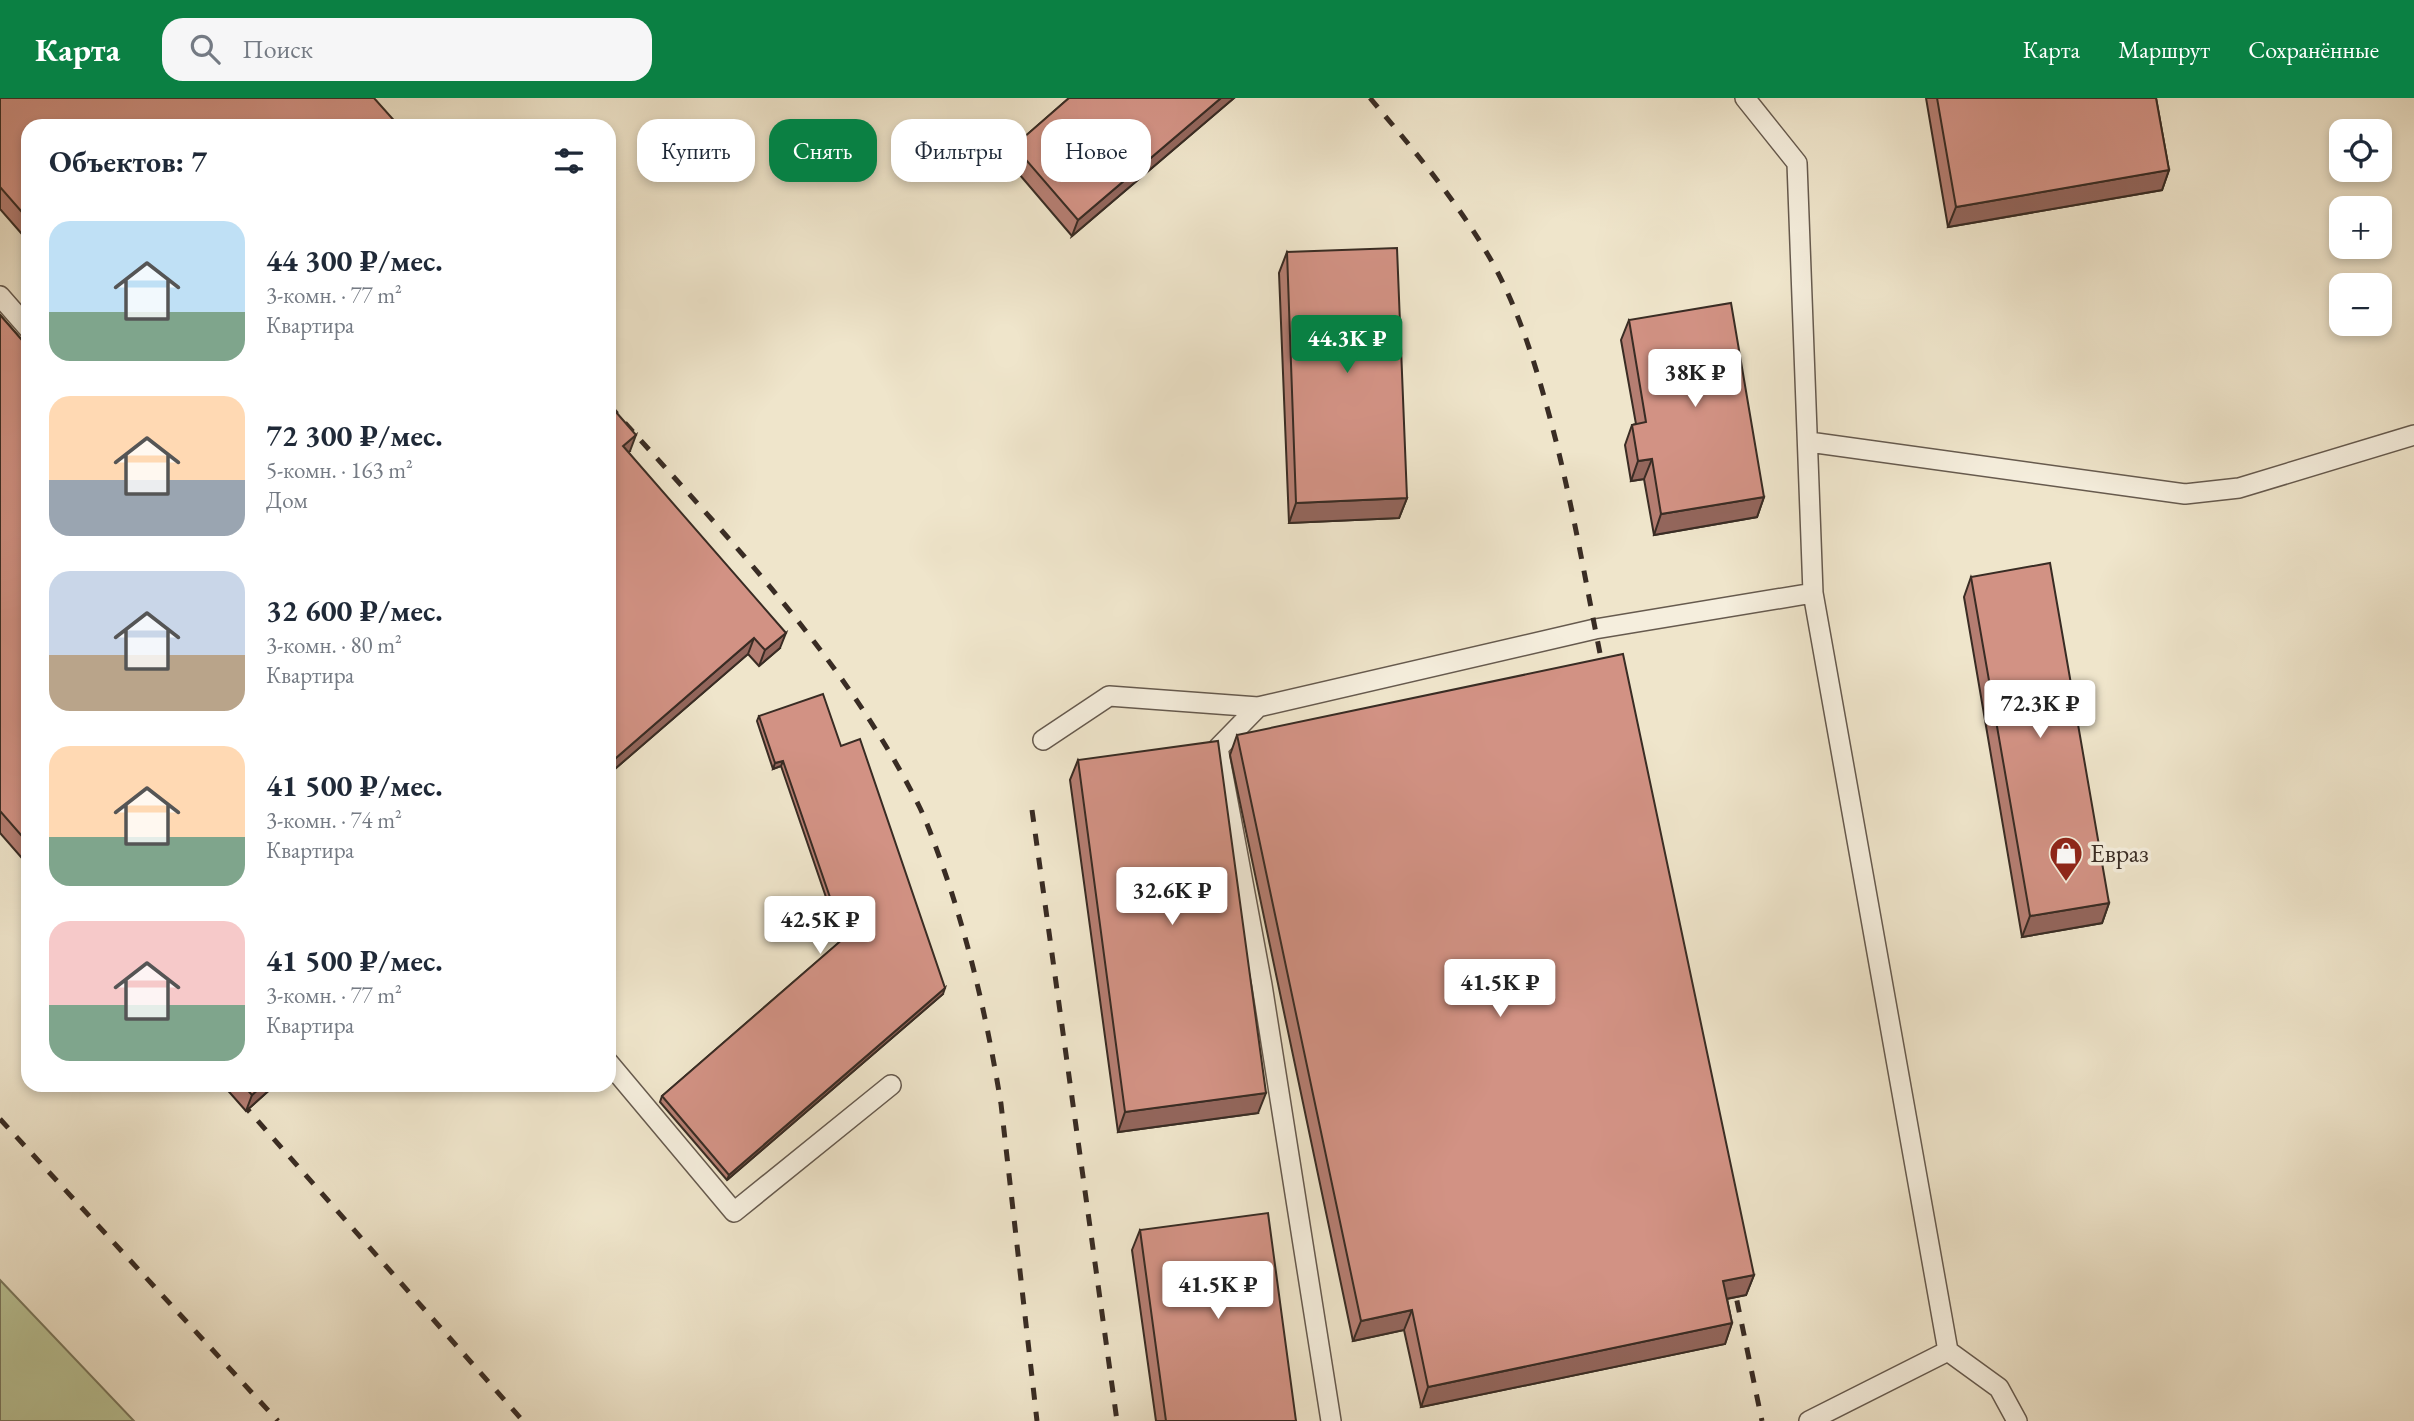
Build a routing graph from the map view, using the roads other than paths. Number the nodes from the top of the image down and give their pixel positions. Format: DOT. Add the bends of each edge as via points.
graph roads {
  1 [pos="1745,98"];
  2 [pos="0,296"];
  3 [pos="21,320"];
  4 [pos="2414,435"];
  5 [pos="1809,442"];
  6 [pos="1813,593"];
  7 [pos="1258,707"];
  8 [pos="1043,740"];
  9 [pos="616,1071"];
  10 [pos="891,1086"];
  11 [pos="1948,1351"];
  12 [pos="1331,1421"];
  13 [pos="1809,1421"];
  14 [pos="2017,1421"];
  1 -- 5 [label="lane" via="1797,163"];
  2 -- 3 [label="lane"];
  4 -- 5 [label="lane" via="2239,488 2186,494"];
  5 -- 6 [label="lane"];
  6 -- 7 [label="lane" via="1595,629"];
  6 -- 11 [label="lane"];
  7 -- 8 [label="lane" via="1109,696"];
  7 -- 12 [label="lane" via="1218,748 1262,985"];
  9 -- 10 [label="lane" via="734,1212"];
  11 -- 13 [label="lane"];
  11 -- 14 [label="lane" via="1999,1388"];
}
